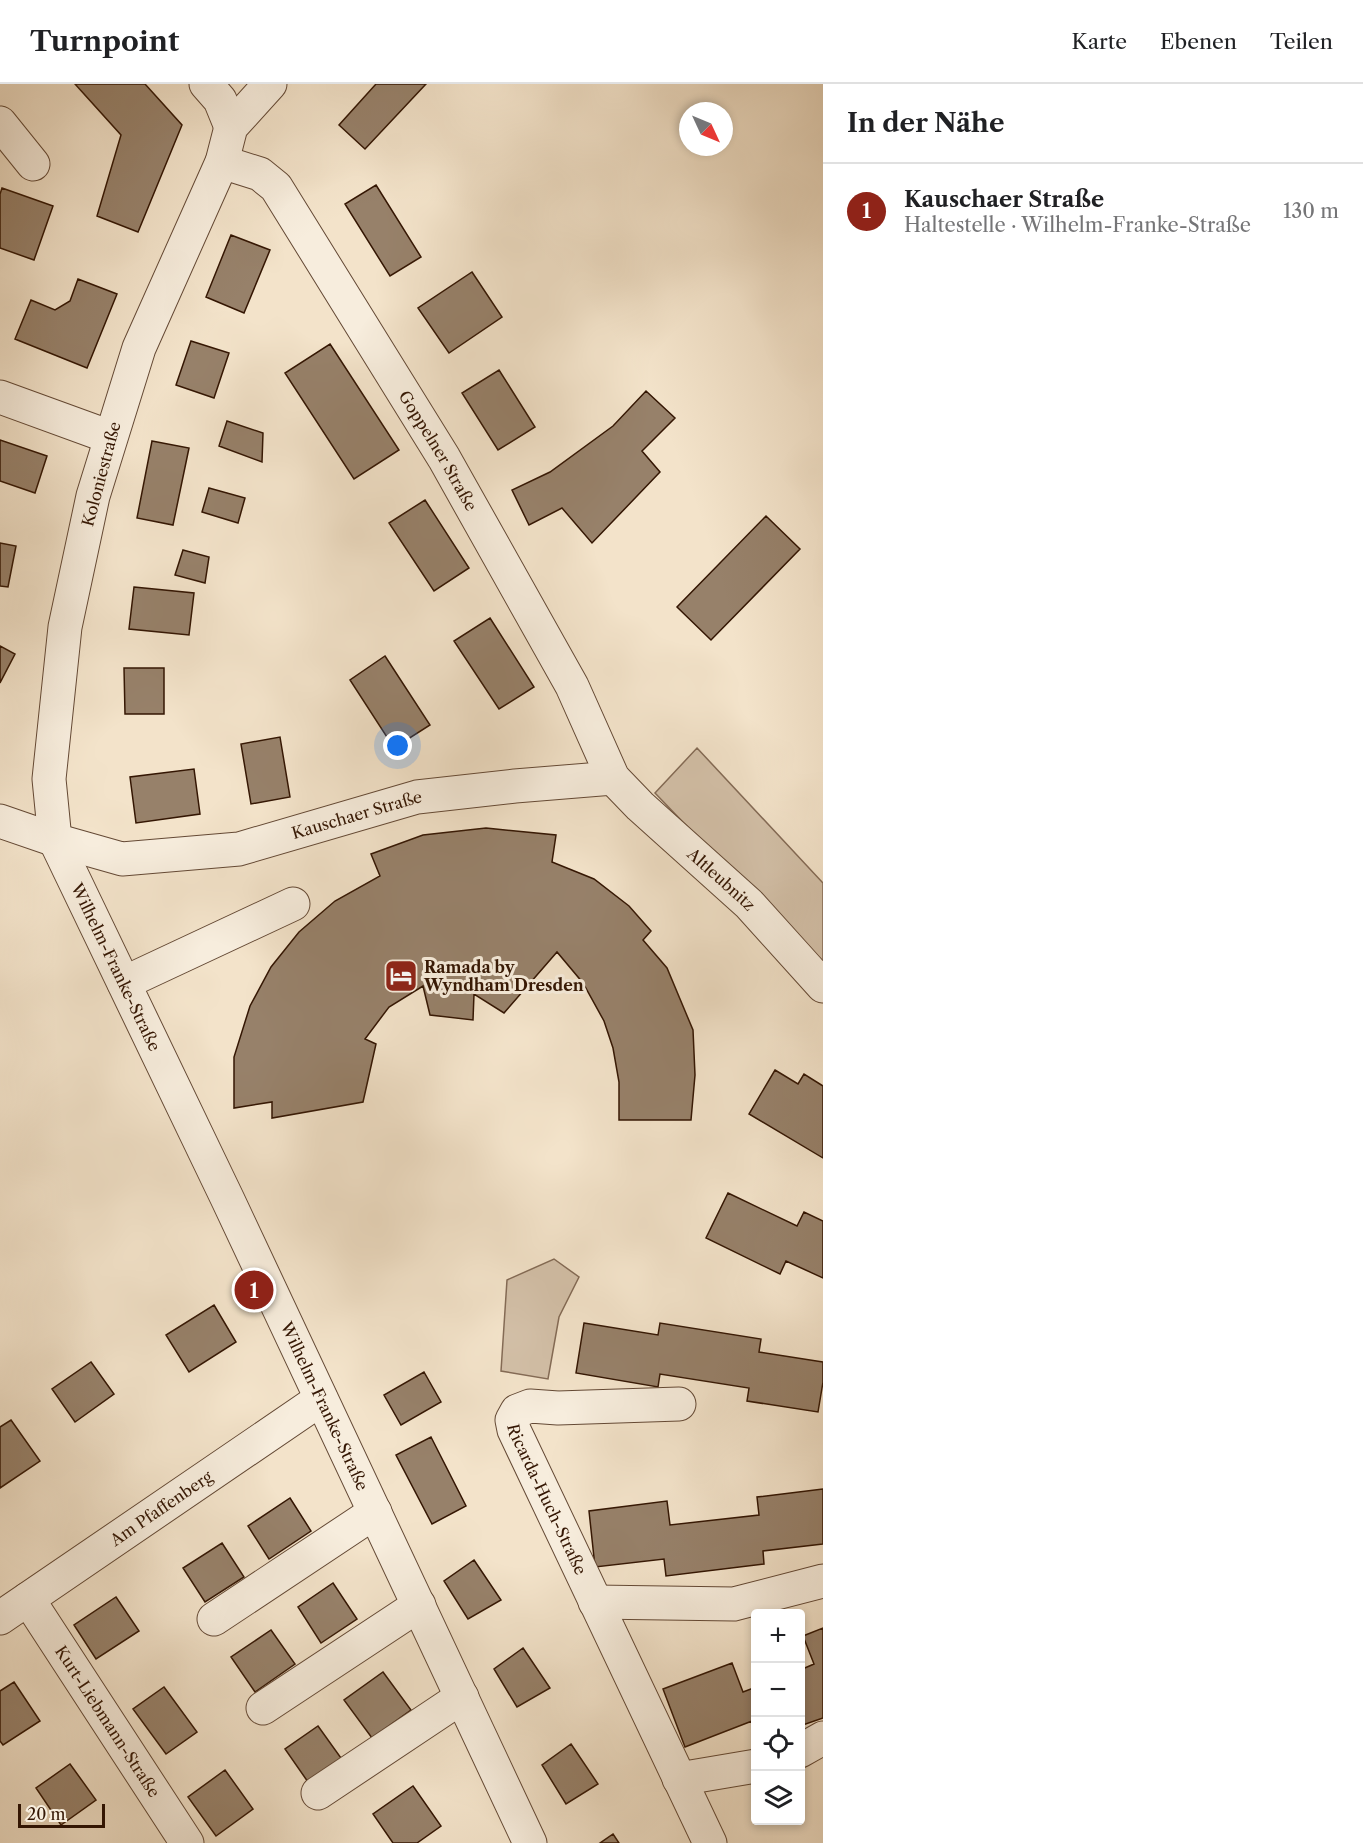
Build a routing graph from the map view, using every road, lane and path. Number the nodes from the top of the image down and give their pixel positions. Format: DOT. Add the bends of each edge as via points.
graph roads {
  1 [pos="206,84"];
  2 [pos="270,84"];
  3 [pos="0,123"];
  4 [pos="231,127"];
  5 [pos="222,162"];
  6 [pos="33,164"];
  7 [pos="0,397"];
  8 [pos="110,437"];
  9 [pos="613,778"];
  10 [pos="0,821"];
  11 [pos="55,840"];
  12 [pos="293,904"];
  13 [pos="124,983"];
  14 [pos="823,986"];
  15 [pos="321,1399"];
  16 [pos="679,1404"];
  17 [pos="375,1512"];
  18 [pos="823,1581"];
  19 [pos="28,1599"];
  20 [pos="595,1602"];
  21 [pos="419,1605"];
  22 [pos="0,1618"];
  23 [pos="214,1619"];
  24 [pos="462,1697"];
  25 [pos="263,1708"];
  26 [pos="823,1738"];
  27 [pos="805,1749"];
  28 [pos="751,1767"];
  29 [pos="679,1779"];
  30 [pos="318,1793"];
  31 [pos="187,1843"];
  32 [pos="531,1843"];
  33 [pos="710,1843"];
  1 -- 4 [label="street" via="220,100"];
  2 -- 4 [label="street"];
  3 -- 6 [label="street"];
  4 -- 5 [label="street, Koloniestraße"];
  5 -- 8 [label="street, Koloniestraße" via="140,348"];
  5 -- 9 [label="street, Goppelner Straße" via="260,174 276,187 444,458 572,686"];
  7 -- 8 [label="street"];
  8 -- 11 [label="street, Koloniestraße" via="65,627 49,779"];
  9 -- 11 [label="street, Kauschaer Straße" via="417,797 239,849 122,859"];
  9 -- 14 [label="street, Altleubnitz" via="749,904"];
  10 -- 11 [label="street, Kauschaer Straße"];
  11 -- 13 [label="street, Wilhelm-Franke-Straße"];
  12 -- 13 [label="street"];
  13 -- 15 [label="street, Wilhelm-Franke-Straße"];
  15 -- 17 [label="street, Wilhelm-Franke-Straße"];
  15 -- 19 [label="street, Am Pfaffenberg"];
  16 -- 20 [label="street, Ricarda-Huch-Straße" via="530,1406 517,1411 512,1420"];
  17 -- 21 [label="street, Wilhelm-Franke-Straße"];
  17 -- 23 [label="street"];
  18 -- 20 [label="street" via="734,1604"];
  19 -- 22 [label="street, Am Pfaffenberg"];
  19 -- 31 [label="street, Kurt-Liebmann-Straße"];
  20 -- 29 [label="street, Ricarda-Huch-Straße"];
  21 -- 24 [label="street, Wilhelm-Franke-Straße"];
  21 -- 25 [label="street"];
  24 -- 30 [label="street"];
  24 -- 32 [label="street, Wilhelm-Franke-Straße"];
  26 -- 27 [label="street"];
  28 -- 29 [label="street"];
  29 -- 33 [label="street, Ricarda-Huch-Straße"];
}
